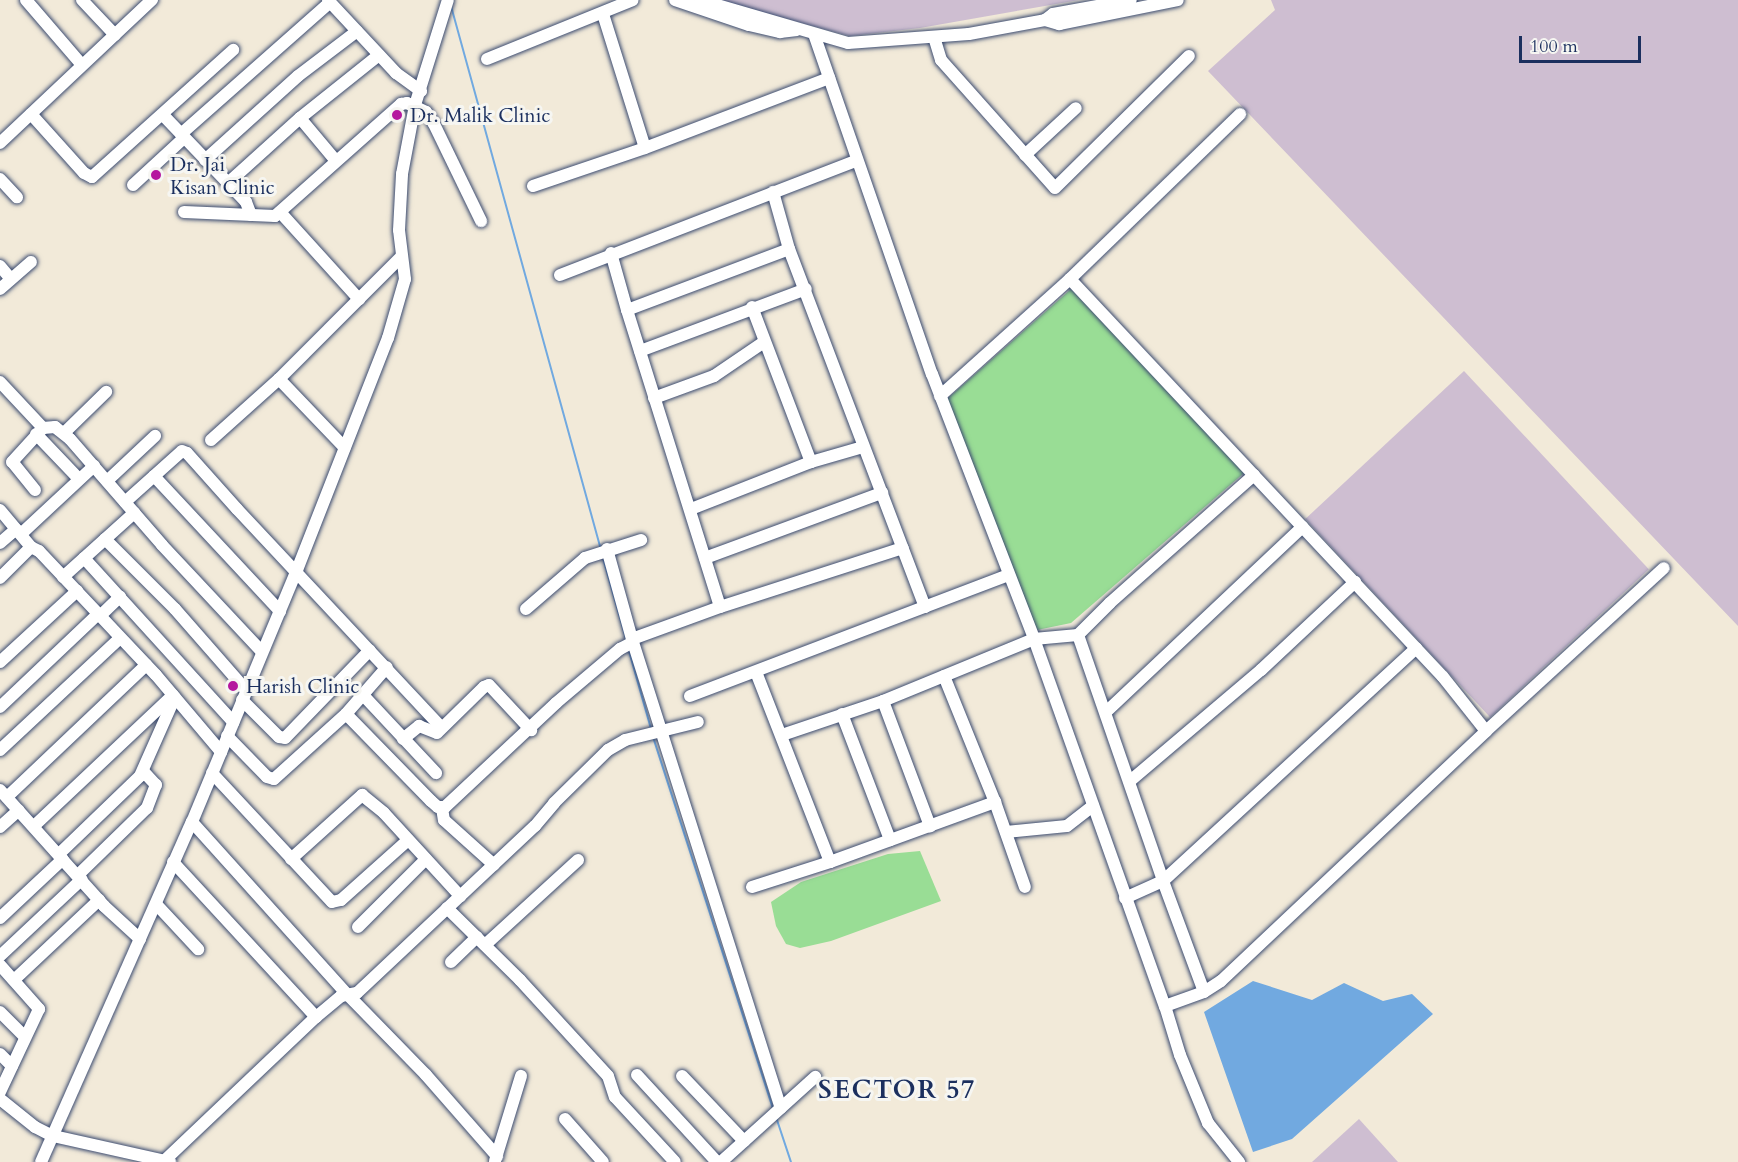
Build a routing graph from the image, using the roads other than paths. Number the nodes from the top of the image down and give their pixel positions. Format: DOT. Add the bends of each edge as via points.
graph roads {
  1 [pos="26,0"];
  2 [pos="152,0"];
  3 [pos="633,0"];
  4 [pos="675,0"];
  5 [pos="700,0"];
  6 [pos="1131,0"];
  7 [pos="1178,0"];
  8 [pos="329,1"];
  9 [pos="87,2"];
  10 [pos="445,3"];
  11 [pos="603,14"];
  12 [pos="1045,20"];
  13 [pos="797,30"];
  14 [pos="357,32"];
  15 [pos="814,34"];
  16 [pos="115,35"];
  17 [pos="934,37"];
  18 [pos="233,50"];
  19 [pos="379,55"];
  20 [pos="1189,56"];
  21 [pos="487,59"];
  22 [pos="81,64"];
  23 [pos="829,78"];
  24 [pos="421,91"];
  25 [pos="415,105"];
  26 [pos="1076,108"];
  27 [pos="31,114"];
  28 [pos="1240,114"];
  29 [pos="163,115"];
  30 [pos="300,118"];
  31 [pos="182,136"];
  32 [pos="0,143"];
  33 [pos="645,148"];
  34 [pos="1025,155"];
  35 [pos="205,160"];
  36 [pos="336,161"];
  37 [pos="856,161"];
  38 [pos="0,179"];
  39 [pos="228,183"];
  40 [pos="133,185"];
  41 [pos="533,186"];
  42 [pos="773,192"];
  43 [pos="17,197"];
  44 [pos="184,212"];
  45 [pos="280,212"];
  46 [pos="251,216"];
  47 [pos="481,221"];
  48 [pos="789,249"];
  49 [pos="611,253"];
  50 [pos="400,258"];
  51 [pos="30,262"];
  52 [pos="0,266"];
  53 [pos="560,274"];
  54 [pos="11,279"];
  55 [pos="1070,279"];
  56 [pos="0,289"];
  57 [pos="806,289"];
  58 [pos="359,299"];
  59 [pos="752,307"];
  60 [pos="627,310"];
  61 [pos="764,342"];
  62 [pos="639,351"];
  63 [pos="279,379"];
  64 [pos="0,382"];
  65 [pos="106,392"];
  66 [pos="940,396"];
  67 [pos="654,398"];
  68 [pos="39,430"];
  69 [pos="64,433"];
  70 [pos="155,436"];
  71 [pos="211,440"];
  72 [pos="863,447"];
  73 [pos="345,448"];
  74 [pos="811,462"];
  75 [pos="93,466"];
  76 [pos="1254,475"];
  77 [pos="154,476"];
  78 [pos="79,479"];
  79 [pos="107,481"];
  80 [pos="35,489"];
  81 [pos="882,493"];
  82 [pos="125,502"];
  83 [pos="691,509"];
  84 [pos="0,510"];
  85 [pos="134,513"];
  86 [pos="1302,527"];
  87 [pos="18,531"];
  88 [pos="105,539"];
  89 [pos="641,540"];
  90 [pos="0,543"];
  91 [pos="31,547"];
  92 [pos="903,548"];
  93 [pos="602,551"];
  94 [pos="84,558"];
  95 [pos="705,558"];
  96 [pos="1664,568"];
  97 [pos="297,570"];
  98 [pos="1009,575"];
  99 [pos="63,577"];
  100 [pos="0,578"];
  101 [pos="1355,582"];
  102 [pos="76,591"];
  103 [pos="120,597"];
  104 [pos="720,607"];
  105 [pos="925,607"];
  106 [pos="526,609"];
  107 [pos="279,611"];
  108 [pos="99,615"];
  109 [pos="1078,635"];
  110 [pos="120,638"];
  111 [pos="1034,639"];
  112 [pos="630,642"];
  113 [pos="1416,648"];
  114 [pos="370,650"];
  115 [pos="262,652"];
  116 [pos="0,662"];
  117 [pos="146,665"];
  118 [pos="387,668"];
  119 [pos="756,672"];
  120 [pos="944,676"];
  121 [pos="244,695"];
  122 [pos="363,695"];
  123 [pos="174,696"];
  124 [pos="690,696"];
  125 [pos="883,700"];
  126 [pos="0,707"];
  127 [pos="1106,712"];
  128 [pos="346,714"];
  129 [pos="842,714"];
  130 [pos="233,722"];
  131 [pos="698,722"];
  132 [pos="441,727"];
  133 [pos="531,730"];
  134 [pos="1486,731"];
  135 [pos="655,733"];
  136 [pos="782,735"];
  137 [pos="226,736"];
  138 [pos="403,739"];
  139 [pos="0,750"];
  140 [pos="221,752"];
  141 [pos="143,771"];
  142 [pos="212,773"];
  143 [pos="436,773"];
  144 [pos="1130,781"];
  145 [pos="3,793"];
  146 [pos="995,802"];
  147 [pos="1093,806"];
  148 [pos="442,808"];
  149 [pos="19,810"];
  150 [pos="192,822"];
  151 [pos="34,826"];
  152 [pos="930,826"];
  153 [pos="0,827"];
  154 [pos="1006,832"];
  155 [pos="408,840"];
  156 [pos="890,840"];
  157 [pos="61,856"];
  158 [pos="291,859"];
  159 [pos="426,859"];
  160 [pos="578,860"];
  161 [pos="173,862"];
  162 [pos="830,862"];
  163 [pos="494,865"];
  164 [pos="80,877"];
  165 [pos="1163,881"];
  166 [pos="1025,886"];
  167 [pos="752,887"];
  168 [pos="460,896"];
  169 [pos="1125,898"];
  170 [pos="99,900"];
  171 [pos="156,904"];
  172 [pos="447,908"];
  173 [pos="0,918"];
  174 [pos="358,927"];
  175 [pos="140,939"];
  176 [pos="481,941"];
  177 [pos="198,950"];
  178 [pos="0,956"];
  179 [pos="452,962"];
  180 [pos="0,965"];
  181 [pos="14,980"];
  182 [pos="1204,992"];
  183 [pos="347,994"];
  184 [pos="1165,1006"];
  185 [pos="0,1012"];
  186 [pos="316,1017"];
  187 [pos="25,1037"];
  188 [pos="0,1054"];
  189 [pos="12,1066"];
  190 [pos="637,1075"];
  191 [pos="520,1076"];
  192 [pos="682,1076"];
  193 [pos="815,1077"];
  194 [pos="0,1092"];
  195 [pos="0,1099"];
  196 [pos="776,1112"];
  197 [pos="565,1119"];
  198 [pos="52,1136"];
  199 [pos="744,1141"];
  200 [pos="496,1159"];
  201 [pos="167,1161"];
  202 [pos="41,1162"];
  203 [pos="603,1162"];
  204 [pos="675,1162"];
  205 [pos="719,1162"];
  206 [pos="1239,1162"];
  1 -- 22 [label="street"];
  2 -- 16 [label="street"];
  3 -- 11 [label="street"];
  4 -- 13 [label="street" via="749,25 780,32"];
  5 -- 13 [label="street" via="792,25"];
  6 -- 12 [label="street" via="1053,14"];
  7 -- 12 [label="street" via="1059,24"];
  8 -- 14 [label="street"];
  8 -- 31 [label="street"];
  9 -- 16 [label="street"];
  10 -- 24 [label="street"];
  11 -- 21 [label="street"];
  11 -- 33 [label="street"];
  12 -- 17 [label="street"];
  13 -- 15 [label="street"];
  14 -- 19 [label="street"];
  14 -- 35 [label="street" via="298,76"];
  15 -- 17 [label="street" via="848,43"];
  15 -- 23 [label="street"];
  16 -- 22 [label="street"];
  17 -- 34 [label="street" via="941,60"];
  18 -- 29 [label="street"];
  19 -- 24 [label="street"];
  19 -- 30 [label="street"];
  20 -- 34 [label="street" via="1055,188"];
  22 -- 27 [label="street"];
  23 -- 33 [label="street"];
  23 -- 37 [label="street"];
  24 -- 25 [label="street"];
  25 -- 36 [label="street" via="401,104"];
  25 -- 47 [label="street" via="434,124"];
  25 -- 50 [label="street" via="402,174"];
  26 -- 34 [label="street"];
  27 -- 29 [label="street" via="92,177"];
  27 -- 32 [label="street"];
  28 -- 55 [label="street"];
  29 -- 31 [label="street"];
  30 -- 36 [label="street"];
  30 -- 39 [label="street"];
  31 -- 35 [label="street"];
  31 -- 40 [label="street"];
  33 -- 41 [label="street"];
  35 -- 39 [label="street"];
  36 -- 45 [label="street"];
  37 -- 42 [label="street"];
  37 -- 66 [label="street"];
  38 -- 43 [label="street"];
  39 -- 46 [label="street" via="246,202"];
  42 -- 48 [label="street"];
  42 -- 49 [label="street"];
  44 -- 46 [label="street"];
  45 -- 46 [label="street" via="272,217"];
  45 -- 58 [label="street"];
  48 -- 57 [label="street"];
  48 -- 60 [label="street"];
  49 -- 53 [label="street"];
  49 -- 60 [label="street"];
  50 -- 58 [label="street"];
  50 -- 73 [label="street" via="405,279 400,303"];
  51 -- 54 [label="street"];
  52 -- 54 [label="street"];
  54 -- 56 [label="street"];
  55 -- 66 [label="street"];
  55 -- 76 [label="street"];
  57 -- 59 [label="street"];
  57 -- 72 [label="street"];
  58 -- 63 [label="street"];
  59 -- 61 [label="street"];
  59 -- 62 [label="street"];
  60 -- 62 [label="street"];
  61 -- 67 [label="street" via="714,376"];
  61 -- 74 [label="street"];
  62 -- 67 [label="street"];
  63 -- 71 [label="street"];
  63 -- 73 [label="street"];
  64 -- 68 [label="street"];
  65 -- 69 [label="street"];
  66 -- 98 [label="street"];
  67 -- 83 [label="street"];
  68 -- 69 [label="street" via="54,427"];
  68 -- 78 [label="street"];
  68 -- 80 [label="street" via="12,462"];
  69 -- 75 [label="street"];
  70 -- 79 [label="street"];
  72 -- 74 [label="street"];
  72 -- 81 [label="street"];
  73 -- 97 [label="street"];
  74 -- 83 [label="street"];
  75 -- 78 [label="street"];
  75 -- 79 [label="street"];
  76 -- 86 [label="street"];
  76 -- 109 [label="street"];
  77 -- 82 [label="street"];
  77 -- 97 [label="street" via="182,451 188,453"];
  77 -- 107 [label="street"];
  78 -- 87 [label="street"];
  79 -- 82 [label="street"];
  81 -- 92 [label="street"];
  81 -- 95 [label="street"];
  82 -- 85 [label="street"];
  83 -- 95 [label="street"];
  84 -- 87 [label="street"];
  85 -- 88 [label="street"];
  85 -- 115 [label="street"];
  86 -- 101 [label="street"];
  86 -- 127 [label="street"];
  87 -- 90 [label="street"];
  87 -- 91 [label="street"];
  88 -- 94 [label="street"];
  88 -- 121 [label="street" via="174,609"];
  89 -- 93 [label="street"];
  91 -- 99 [label="street"];
  91 -- 100 [label="street"];
  92 -- 104 [label="street"];
  92 -- 105 [label="street"];
  93 -- 106 [label="street" via="575,565"];
  93 -- 112 [label="street"];
  94 -- 99 [label="street"];
  94 -- 103 [label="street"];
  95 -- 104 [label="street"];
  96 -- 134 [label="street"];
  97 -- 107 [label="street"];
  97 -- 114 [label="street"];
  98 -- 105 [label="street"];
  98 -- 111 [label="street"];
  99 -- 102 [label="street"];
  101 -- 113 [label="street"];
  101 -- 144 [label="street" via="1261,670"];
  102 -- 108 [label="street"];
  102 -- 116 [label="street"];
  103 -- 108 [label="street"];
  103 -- 130 [label="street"];
  104 -- 112 [label="street"];
  105 -- 119 [label="street"];
  107 -- 115 [label="street"];
  108 -- 110 [label="street"];
  108 -- 126 [label="street"];
  109 -- 111 [label="street"];
  109 -- 127 [label="street"];
  110 -- 117 [label="street"];
  110 -- 139 [label="street"];
  111 -- 120 [label="street"];
  111 -- 147 [label="street"];
  112 -- 133 [label="street" via="556,703"];
  112 -- 135 [label="street"];
  113 -- 134 [label="street"];
  113 -- 165 [label="street"];
  114 -- 118 [label="street"];
  114 -- 121 [label="street" via="285,738 279,737"];
  115 -- 121 [label="street"];
  117 -- 123 [label="street"];
  117 -- 145 [label="street"];
  118 -- 122 [label="street"];
  118 -- 132 [label="street"];
  119 -- 124 [label="street"];
  119 -- 136 [label="street"];
  120 -- 125 [label="street"];
  120 -- 146 [label="street"];
  121 -- 130 [label="street"];
  122 -- 128 [label="street"];
  122 -- 138 [label="street"];
  123 -- 140 [label="street"];
  123 -- 141 [label="street"];
  123 -- 151 [label="street"];
  125 -- 129 [label="street"];
  125 -- 152 [label="street"];
  127 -- 144 [label="street"];
  128 -- 137 [label="street" via="272,779"];
  128 -- 148 [label="street"];
  129 -- 136 [label="street"];
  129 -- 156 [label="street"];
  130 -- 137 [label="street"];
  131 -- 135 [label="street"];
  132 -- 133 [label="street" via="489,685"];
  132 -- 138 [label="street" via="434,734 418,726"];
  133 -- 148 [label="street"];
  134 -- 182 [label="street" via="1221,981"];
  135 -- 163 [label="street" via="619,742 608,750"];
  135 -- 196 [label="street"];
  136 -- 162 [label="street"];
  137 -- 140 [label="street"];
  138 -- 143 [label="street"];
  140 -- 142 [label="street"];
  141 -- 157 [label="street"];
  141 -- 164 [label="street" via="156,785 147,808"];
  142 -- 150 [label="street"];
  142 -- 158 [label="street"];
  144 -- 165 [label="street"];
  145 -- 149 [label="street"];
  146 -- 152 [label="street"];
  146 -- 154 [label="street"];
  147 -- 154 [label="street" via="1067,826"];
  147 -- 169 [label="street"];
  148 -- 163 [label="street" via="441,818"];
  149 -- 151 [label="street"];
  149 -- 153 [label="street"];
  150 -- 161 [label="street"];
  150 -- 183 [label="street"];
  151 -- 157 [label="street"];
  152 -- 156 [label="street"];
  154 -- 166 [label="street"];
  155 -- 158 [label="street" via="335,903"];
  155 -- 158 [label="street" via="362,795"];
  155 -- 159 [label="street"];
  156 -- 162 [label="street"];
  157 -- 164 [label="street"];
  157 -- 173 [label="street"];
  159 -- 168 [label="street"];
  159 -- 174 [label="street"];
  160 -- 176 [label="street"];
  161 -- 171 [label="street"];
  161 -- 186 [label="street"];
  162 -- 167 [label="street"];
  163 -- 168 [label="street"];
  164 -- 170 [label="street"];
  164 -- 178 [label="street"];
  165 -- 169 [label="street"];
  165 -- 182 [label="street"];
  168 -- 172 [label="street"];
  169 -- 184 [label="street"];
  170 -- 175 [label="street"];
  170 -- 181 [label="street"];
  171 -- 175 [label="street"];
  171 -- 177 [label="street"];
  172 -- 176 [label="street"];
  172 -- 183 [label="street" via="357,993"];
  175 -- 198 [label="street"];
  176 -- 179 [label="street"];
  176 -- 204 [label="street" via="610,1078 615,1097"];
  180 -- 181 [label="street"];
  181 -- 187 [label="street" via="38,1007"];
  182 -- 184 [label="street"];
  183 -- 186 [label="street"];
  183 -- 200 [label="street" via="398,1045"];
  184 -- 206 [label="street" via="1202,1111"];
  185 -- 187 [label="street"];
  186 -- 201 [label="street"];
  187 -- 189 [label="street"];
  188 -- 189 [label="street"];
  189 -- 194 [label="street"];
  190 -- 205 [label="street"];
  191 -- 200 [label="street"];
  192 -- 199 [label="street"];
  193 -- 196 [label="street"];
  195 -- 198 [label="street"];
  196 -- 199 [label="street"];
  197 -- 203 [label="street"];
  198 -- 201 [label="street"];
  198 -- 202 [label="street"];
  199 -- 205 [label="street"];
}
